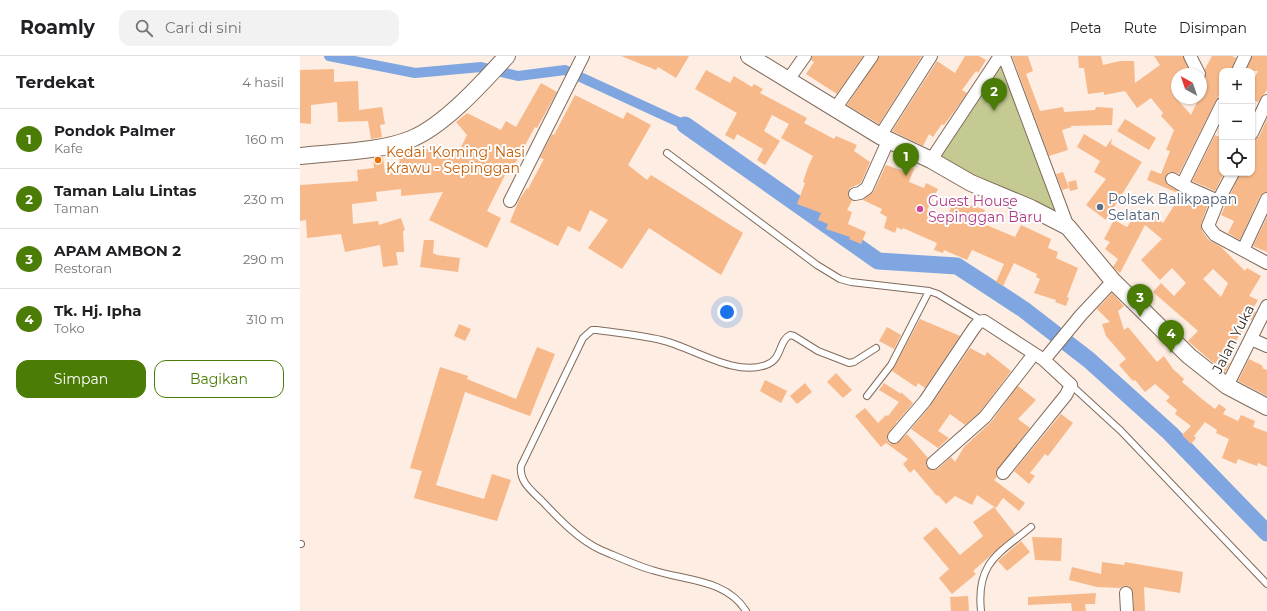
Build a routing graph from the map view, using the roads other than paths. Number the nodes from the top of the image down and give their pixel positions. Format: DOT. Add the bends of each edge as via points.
graph roads {
  1 [pos="507,56"];
  2 [pos="583,56"];
  3 [pos="748,56"];
  4 [pos="805,56"];
  5 [pos="872,56"];
  6 [pos="931,56"];
  7 [pos="1000,56"];
  8 [pos="1004,56"];
  9 [pos="1190,56"];
  10 [pos="1245,56"];
  11 [pos="1196,68"];
  12 [pos="1239,68"];
  13 [pos="788,80"];
  14 [pos="1267,101"];
  15 [pos="835,109"];
  16 [pos="1219,109"];
  17 [pos="1260,116"];
  18 [pos="1255,127"];
  19 [pos="884,139"];
  20 [pos="666,153"];
  21 [pos="300,156"];
  22 [pos="931,160"];
  23 [pos="1231,176"];
  24 [pos="855,194"];
  25 [pos="1267,200"];
  26 [pos="510,201"];
  27 [pos="1218,201"];
  28 [pos="1068,227"];
  29 [pos="1243,250"];
  30 [pos="1267,263"];
  31 [pos="1113,281"];
  32 [pos="929,291"];
  33 [pos="1267,306"];
  34 [pos="981,320"];
  35 [pos="1251,339"];
  36 [pos="1267,346"];
  37 [pos="876,348"];
  38 [pos="1042,356"];
  39 [pos="1071,385"];
  40 [pos="1227,386"];
  41 [pos="867,396"];
  42 [pos="1267,407"];
  43 [pos="894,437"];
  44 [pos="933,463"];
  45 [pos="1003,473"];
  46 [pos="1031,527"];
  47 [pos="1267,584"];
  48 [pos="1126,592"];
  49 [pos="746,611"];
  50 [pos="981,611"];
  51 [pos="1126,611"];
  1 -- 21 [label="street" via="430,129 411,140 374,148"];
  2 -- 26 [label="street"];
  3 -- 13 [label="street"];
  4 -- 13 [label="street"];
  5 -- 15 [label="street"];
  6 -- 19 [label="street"];
  7 -- 22 [label="street"];
  8 -- 28 [label="street"];
  9 -- 11 [label="street"];
  10 -- 12 [label="street"];
  13 -- 15 [label="street"];
  14 -- 17 [label="street"];
  15 -- 19 [label="street"];
  16 -- 27 [label="street" via="1176,182"];
  17 -- 18 [label="street"];
  19 -- 22 [label="street"];
  19 -- 24 [label="street" via="867,188"];
  20 -- 32 [label="lane" via="817,265 840,279"];
  22 -- 28 [label="street" via="971,183 1031,208"];
  23 -- 27 [label="street"];
  25 -- 29 [label="street"];
  27 -- 29 [label="street" via="1208,226 1215,235"];
  28 -- 31 [label="street"];
  29 -- 30 [label="street"];
  31 -- 38 [label="street"];
  31 -- 40 [label="street" via="1189,356"];
  32 -- 34 [label="lane"];
  32 -- 41 [label="lane" via="891,365"];
  33 -- 35 [label="street, Jalan Yuka"];
  34 -- 38 [label="street"];
  34 -- 43 [label="street" via="925,401"];
  35 -- 36 [label="street"];
  35 -- 40 [label="street, Jalan Yuka"];
  37 -- 49 [label="lane" via="849,363 818,352 790,335 784,340 778,356 772,362 758,367 742,367 661,340 592,330 583,338 521,466 520,474 524,483 566,526 600,549 652,570 727,591 738,599"];
  38 -- 39 [label="street"];
  38 -- 44 [label="street" via="985,417"];
  39 -- 45 [label="street" via="1066,395"];
  39 -- 47 [label="lane" via="1120,431"];
  40 -- 42 [label="street"];
  46 -- 50 [label="lane" via="989,564 980,584"];
  48 -- 51 [label="street"];
}
